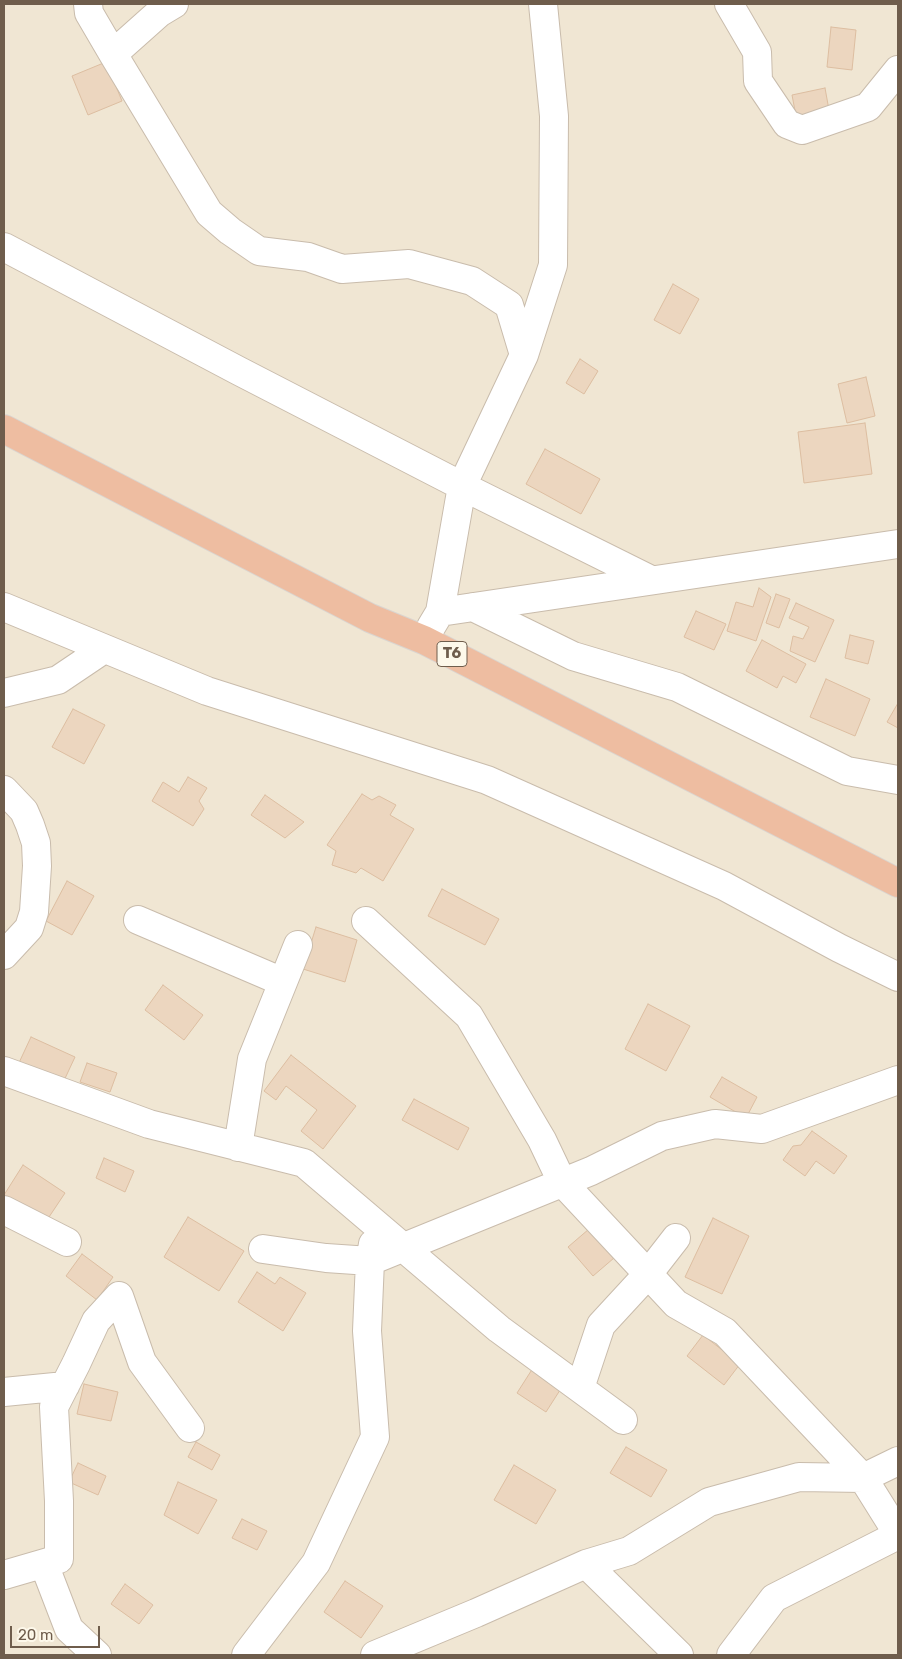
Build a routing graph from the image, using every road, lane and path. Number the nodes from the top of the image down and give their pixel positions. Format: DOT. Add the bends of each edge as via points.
graph roads {
  1 [pos="88,4"];
  2 [pos="174,4"];
  3 [pos="543,4"];
  4 [pos="729,4"];
  5 [pos="113,54"];
  6 [pos="898,70"];
  7 [pos="4,247"];
  8 [pos="524,355"];
  9 [pos="4,429"];
  10 [pos="462,486"];
  11 [pos="898,544"];
  12 [pos="652,580"];
  13 [pos="4,607"];
  14 [pos="473,607"];
  15 [pos="440,612"];
  16 [pos="424,640"];
  17 [pos="104,649"];
  18 [pos="4,692"];
  19 [pos="898,780"];
  20 [pos="4,790"];
  21 [pos="898,883"];
  22 [pos="138,920"];
  23 [pos="366,921"];
  24 [pos="298,945"];
  25 [pos="4,955"];
  26 [pos="898,977"];
  27 [pos="283,982"];
  28 [pos="4,1071"];
  29 [pos="898,1080"];
  30 [pos="238,1147"];
  31 [pos="562,1182"];
  32 [pos="4,1210"];
  33 [pos="376,1224"];
  34 [pos="676,1238"];
  35 [pos="67,1242"];
  36 [pos="404,1248"];
  37 [pos="263,1249"];
  38 [pos="370,1261"];
  39 [pos="648,1274"];
  40 [pos="65,1386"];
  41 [pos="580,1388"];
  42 [pos="4,1392"];
  43 [pos="623,1420"];
  44 [pos="190,1428"];
  45 [pos="898,1461"];
  46 [pos="863,1478"];
  47 [pos="898,1534"];
  48 [pos="44,1564"];
  49 [pos="586,1564"];
  50 [pos="4,1575"];
  51 [pos="97,1655"];
  52 [pos="246,1655"];
  53 [pos="375,1655"];
  54 [pos="680,1655"];
  55 [pos="731,1655"];
  1 -- 5 [label="street" via="89,13"];
  2 -- 5 [label="street" via="159,13"];
  3 -- 8 [label="street" via="554,116 553,265"];
  4 -- 6 [label="street" via="757,52 758,81 787,124 802,130 868,107"];
  5 -- 8 [label="street" via="209,213 230,231 259,251 308,257 342,269 409,264 472,281 509,305"];
  7 -- 10 [label="street"];
  8 -- 10 [label="street"];
  9 -- 16 [label="highway, T6" via="370,618"];
  10 -- 12 [label="street"];
  10 -- 15 [label="street"];
  11 -- 12 [label="street"];
  12 -- 14 [label="street"];
  13 -- 17 [label="street"];
  14 -- 15 [label="street"];
  14 -- 19 [label="street" via="573,656 677,687 847,771"];
  15 -- 16 [label="street"];
  16 -- 21 [label="highway, T6"];
  17 -- 18 [label="street" via="58,680"];
  17 -- 26 [label="street" via="207,691 488,780 724,886"];
  20 -- 25 [label="street" via="24,811 36,843 37,866 34,912 29,928"];
  22 -- 27 [label="street"];
  23 -- 31 [label="street" via="469,1016 542,1140"];
  24 -- 27 [label="street"];
  27 -- 30 [label="street" via="252,1059"];
  28 -- 30 [label="street" via="150,1124"];
  29 -- 31 [label="street" via="762,1128 715,1124 662,1136"];
  30 -- 33 [label="street" via="304,1163"];
  31 -- 36 [label="street"];
  31 -- 39 [label="street"];
  32 -- 35 [label="street"];
  33 -- 36 [label="street"];
  33 -- 38 [label="street"];
  34 -- 39 [label="street"];
  36 -- 38 [label="street"];
  36 -- 41 [label="street" via="499,1329"];
  37 -- 38 [label="street"];
  38 -- 52 [label="street" via="367,1331 375,1437 316,1562"];
  39 -- 41 [label="street" via="601,1325"];
  39 -- 46 [label="street" via="676,1304 725,1332"];
  40 -- 42 [label="street"];
  40 -- 44 [label="street" via="96,1322 119,1296 142,1362"];
  40 -- 48 [label="street" via="54,1407 60,1500 59,1560"];
  41 -- 43 [label="street"];
  45 -- 46 [label="street"];
  46 -- 47 [label="street"];
  46 -- 49 [label="street" via="799,1477 709,1502 629,1551"];
  47 -- 55 [label="street" via="774,1598"];
  48 -- 50 [label="street"];
  48 -- 51 [label="street" via="69,1629"];
  49 -- 53 [label="street"];
  49 -- 54 [label="street"];
}
